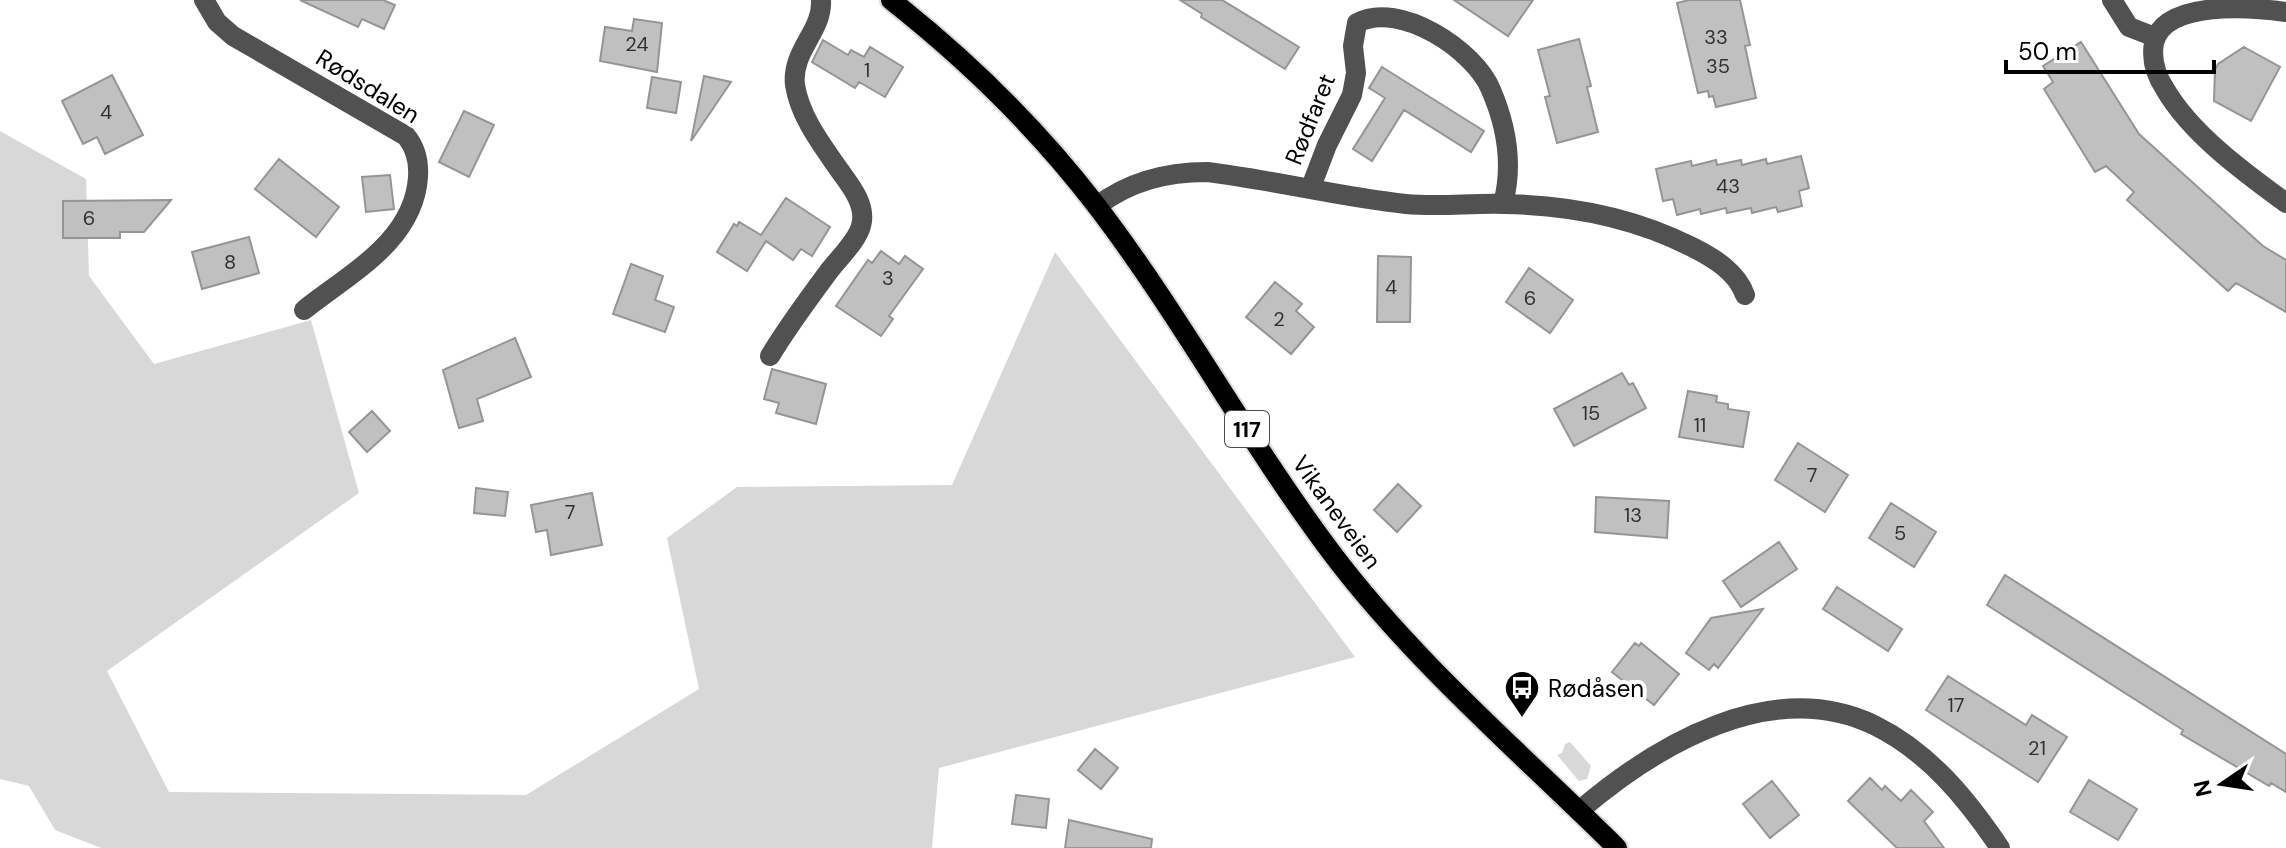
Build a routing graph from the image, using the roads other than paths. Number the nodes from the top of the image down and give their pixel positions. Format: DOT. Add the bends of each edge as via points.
graph roads {
  1 [pos="204,0"];
  2 [pos="821,0"];
  3 [pos="891,0"];
  4 [pos="2112,0"];
  5 [pos="2286,12"];
  6 [pos="2155,37"];
  7 [pos="1311,187"];
  8 [pos="2286,203"];
  9 [pos="1503,204"];
  10 [pos="1097,206"];
  11 [pos="1745,295"];
  12 [pos="304,310"];
  13 [pos="770,356"];
  14 [pos="1579,811"];
  15 [pos="1617,848"];
  16 [pos="2000,848"];
  1 -- 12 [label="street, Rødsdalen" via="233,36 406,136 417,154 417,190 395,237"];
  2 -- 13 [label="street" via="822,15 795,66 795,84 817,138 861,206 861,229"];
  3 -- 10 [label="main road, Vikaneveien / 117" via="989,84"];
  4 -- 6 [label="street" via="2129,27"];
  5 -- 6 [label="street" via="2192,9 2163,23"];
  6 -- 8 [label="street" via="2155,70 2166,92 2200,132"];
  7 -- 9 [label="street, Rødfaret" via="1410,204"];
  7 -- 9 [label="street, Rødfaret" via="1352,95 1357,23 1374,12 1397,10 1426,23 1466,53 1491,90 1507,145 1509,175"];
  7 -- 10 [label="street, Rødfaret" via="1182,172 1143,180"];
  9 -- 11 [label="street, Rødfaret" via="1581,210 1664,233 1729,271"];
  10 -- 14 [label="main road, Vikaneveien / 117" via="1331,553 1392,626"];
  14 -- 15 [label="main road, Vikaneveien / 117"];
  14 -- 16 [label="street" via="1615,780 1701,732 1753,713 1814,710 1874,725 1924,758 1973,807"];
}
